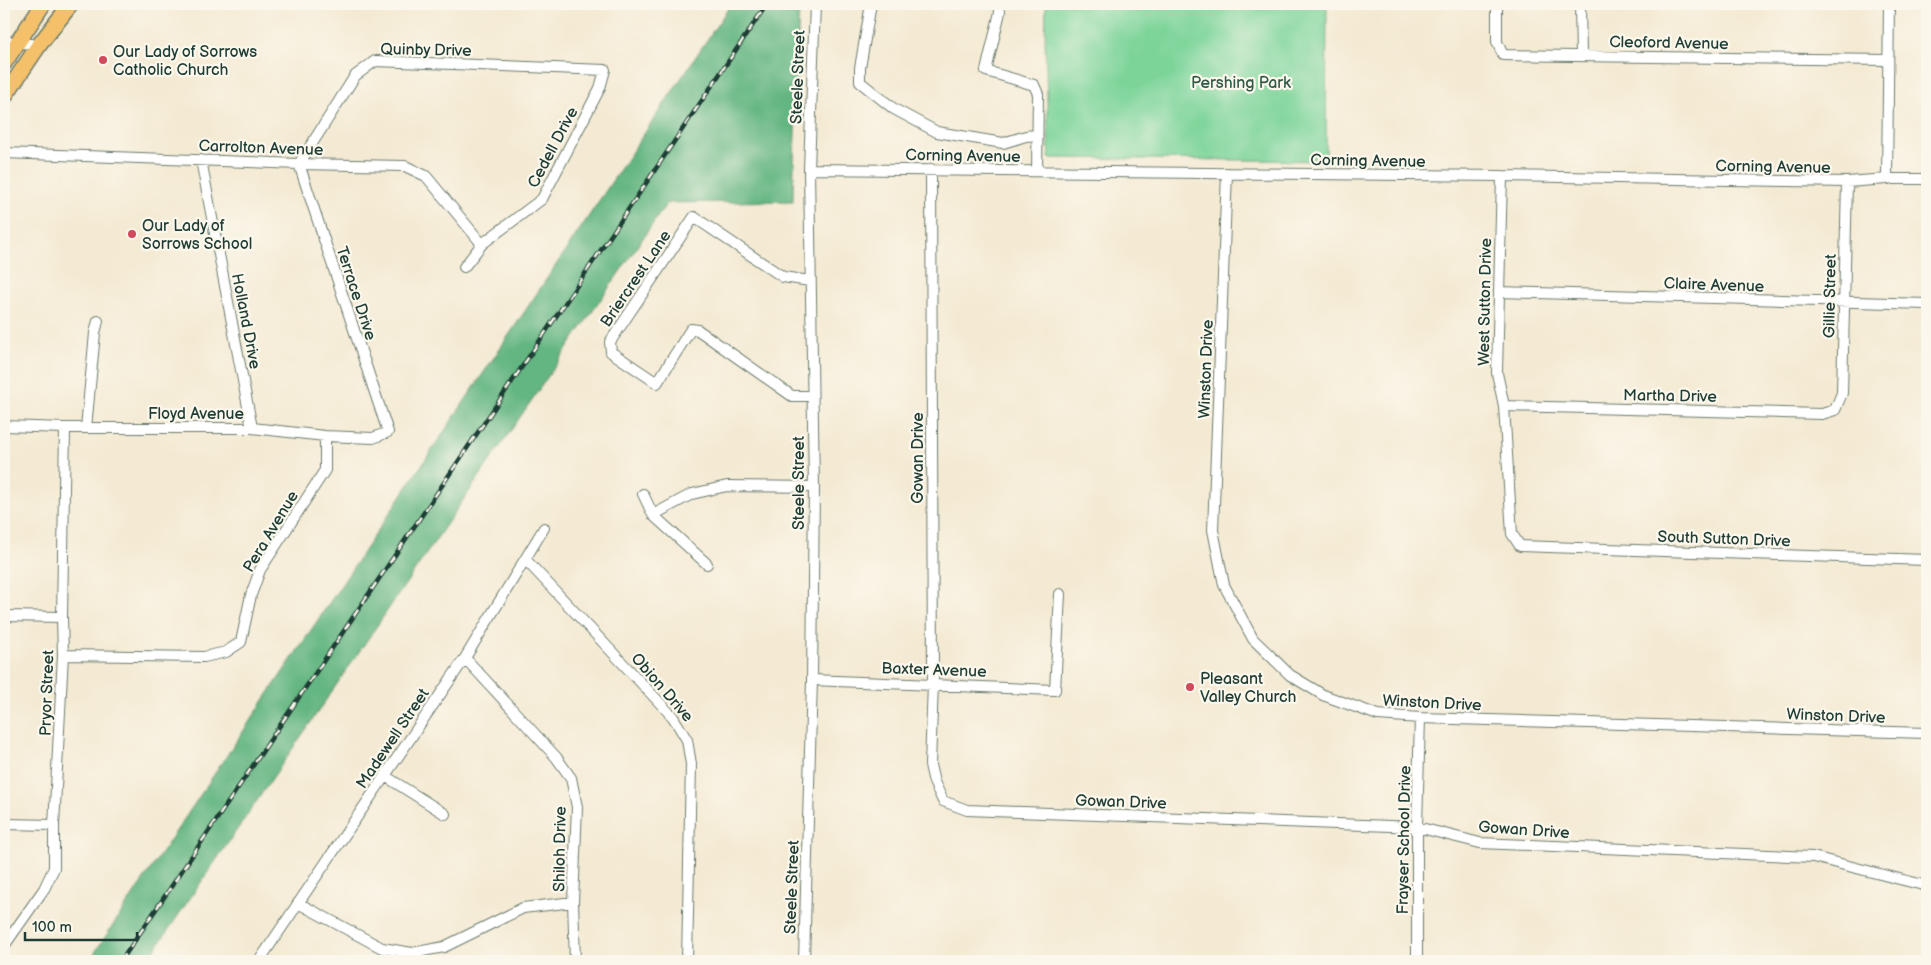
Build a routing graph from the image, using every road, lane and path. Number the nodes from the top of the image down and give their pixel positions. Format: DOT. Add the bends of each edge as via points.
graph roads {
  1 [pos="43,4"];
  2 [pos="71,4"];
  3 [pos="814,4"];
  4 [pos="871,4"];
  5 [pos="999,4"];
  6 [pos="1498,4"];
  7 [pos="1580,4"];
  8 [pos="1890,4"];
  9 [pos="11,41"];
  10 [pos="39,45"];
  11 [pos="1581,56"];
  12 [pos="1888,60"];
  13 [pos="4,63"];
  14 [pos="605,70"];
  15 [pos="4,97"];
  16 [pos="1036,135"];
  17 [pos="4,153"];
  18 [pos="201,160"];
  19 [pos="299,164"];
  20 [pos="808,169"];
  21 [pos="932,169"];
  22 [pos="1037,171"];
  23 [pos="1227,173"];
  24 [pos="1502,176"];
  25 [pos="1887,179"];
  26 [pos="1927,180"];
  27 [pos="1847,182"];
  28 [pos="482,244"];
  29 [pos="464,267"];
  30 [pos="810,281"];
  31 [pos="1499,292"];
  32 [pos="1843,303"];
  33 [pos="1927,304"];
  34 [pos="98,321"];
  35 [pos="812,396"];
  36 [pos="1504,406"];
  37 [pos="1835,410"];
  38 [pos="4,426"];
  39 [pos="65,428"];
  40 [pos="86,428"];
  41 [pos="252,428"];
  42 [pos="388,432"];
  43 [pos="325,436"];
  44 [pos="814,487"];
  45 [pos="643,494"];
  46 [pos="653,515"];
  47 [pos="544,528"];
  48 [pos="1520,546"];
  49 [pos="525,559"];
  50 [pos="1927,560"];
  51 [pos="707,564"];
  52 [pos="1060,594"];
  53 [pos="4,616"];
  54 [pos="62,617"];
  55 [pos="63,655"];
  56 [pos="465,658"];
  57 [pos="812,680"];
  58 [pos="933,684"];
  59 [pos="1420,718"];
  60 [pos="1927,733"];
  61 [pos="385,776"];
  62 [pos="445,814"];
  63 [pos="4,824"];
  64 [pos="54,825"];
  65 [pos="1417,827"];
  66 [pos="1927,886"];
  67 [pos="573,902"];
  68 [pos="298,903"];
  69 [pos="4,946"];
  70 [pos="259,961"];
  71 [pos="575,961"];
  72 [pos="687,961"];
  73 [pos="804,961"];
  74 [pos="1417,961"];
  1 -- 9 [label="highway"];
  2 -- 10 [label="highway"];
  3 -- 20 [label="street, Steele Street"];
  4 -- 16 [label="street" via="860,82 894,109 937,132 1003,143"];
  5 -- 16 [label="street" via="1000,12 986,71 1034,85 1038,94"];
  6 -- 11 [label="street, Cleoford Avenue" via="1497,42 1503,55"];
  7 -- 11 [label="street"];
  8 -- 12 [label="street"];
  9 -- 10 [label="street"];
  9 -- 13 [label="highway"];
  10 -- 15 [label="highway"];
  11 -- 12 [label="street, Cleoford Avenue"];
  12 -- 25 [label="street"];
  14 -- 19 [label="street, Quinby Drive" via="376,61 355,76"];
  14 -- 28 [label="street, Cedell Drive" via="600,88 542,199"];
  16 -- 22 [label="street"];
  17 -- 18 [label="street, Carrolton Avenue"];
  18 -- 19 [label="street, Carrolton Avenue"];
  18 -- 41 [label="street, Holland Drive"];
  19 -- 28 [label="street, Carrolton Avenue" via="405,166 426,176"];
  19 -- 42 [label="street, Terrace Drive"];
  20 -- 21 [label="street, Corning Avenue"];
  20 -- 30 [label="street, Steele Street"];
  21 -- 22 [label="street, Corning Avenue"];
  21 -- 58 [label="street, Gowan Drive"];
  22 -- 23 [label="street, Corning Avenue"];
  23 -- 24 [label="street, Corning Avenue"];
  23 -- 59 [label="street, Winston Drive" via="1213,530 1224,585 1254,639 1290,675 1323,695 1378,715"];
  24 -- 27 [label="street, Corning Avenue"];
  24 -- 31 [label="street, West Sutton Drive"];
  25 -- 26 [label="street, Corning Avenue"];
  25 -- 27 [label="street, Corning Avenue"];
  27 -- 32 [label="street, Gillie Street"];
  28 -- 29 [label="street, Cedell Drive"];
  30 -- 35 [label="street, Steele Street"];
  30 -- 35 [label="street, Briercrest Lane" via="783,277 694,218 610,342 611,352 656,383 691,328 792,396"];
  31 -- 32 [label="street, Claire Avenue"];
  31 -- 36 [label="street, West Sutton Drive" via="1497,373"];
  32 -- 33 [label="street, Claire Avenue"];
  32 -- 37 [label="street, Gillie Street" via="1842,393"];
  34 -- 40 [label="street"];
  35 -- 44 [label="street, Steele Street"];
  36 -- 37 [label="street, Martha Drive" via="1822,414"];
  36 -- 48 [label="street, West Sutton Drive" via="1512,534"];
  38 -- 39 [label="street, Floyd Avenue"];
  39 -- 40 [label="street, Floyd Avenue"];
  39 -- 54 [label="street, Pryor Street"];
  40 -- 41 [label="street, Floyd Avenue"];
  41 -- 43 [label="street, Floyd Avenue"];
  42 -- 43 [label="street, Floyd Avenue" via="374,438"];
  43 -- 55 [label="street, Pera Avenue" via="325,470 260,570 241,642 226,652 204,657"];
  44 -- 46 [label="street" via="727,486 692,494"];
  44 -- 57 [label="street, Steele Street"];
  45 -- 46 [label="street"];
  46 -- 51 [label="street"];
  47 -- 49 [label="street, Madewell Street"];
  48 -- 50 [label="street, South Sutton Drive"];
  49 -- 56 [label="street, Madewell Street"];
  49 -- 72 [label="street, Obion Drive" via="673,717 687,740 691,764"];
  52 -- 58 [label="street, Baxter Avenue" via="1055,690"];
  53 -- 54 [label="street"];
  54 -- 55 [label="street, Pryor Street"];
  55 -- 64 [label="street, Pryor Street"];
  56 -- 61 [label="street, Madewell Street"];
  56 -- 67 [label="street, Shiloh Drive" via="556,757 571,778 577,807"];
  57 -- 58 [label="street, Baxter Avenue"];
  57 -- 73 [label="street, Steele Street"];
  58 -- 65 [label="street, Gowan Drive" via="930,765 934,782 943,801 967,810"];
  59 -- 60 [label="street, Winston Drive"];
  59 -- 65 [label="street, Frayser School Drive"];
  61 -- 62 [label="street"];
  61 -- 68 [label="street, Madewell Street"];
  63 -- 64 [label="street"];
  64 -- 69 [label="street, Pryor Street" via="54,868 44,889"];
  65 -- 66 [label="street, Gowan Drive" via="1480,843 1813,857"];
  65 -- 74 [label="street, Frayser School Drive"];
  67 -- 68 [label="street" via="523,908 444,946 412,953 382,948"];
  67 -- 71 [label="street, Shiloh Drive"];
  68 -- 70 [label="street, Madewell Street"];
}
